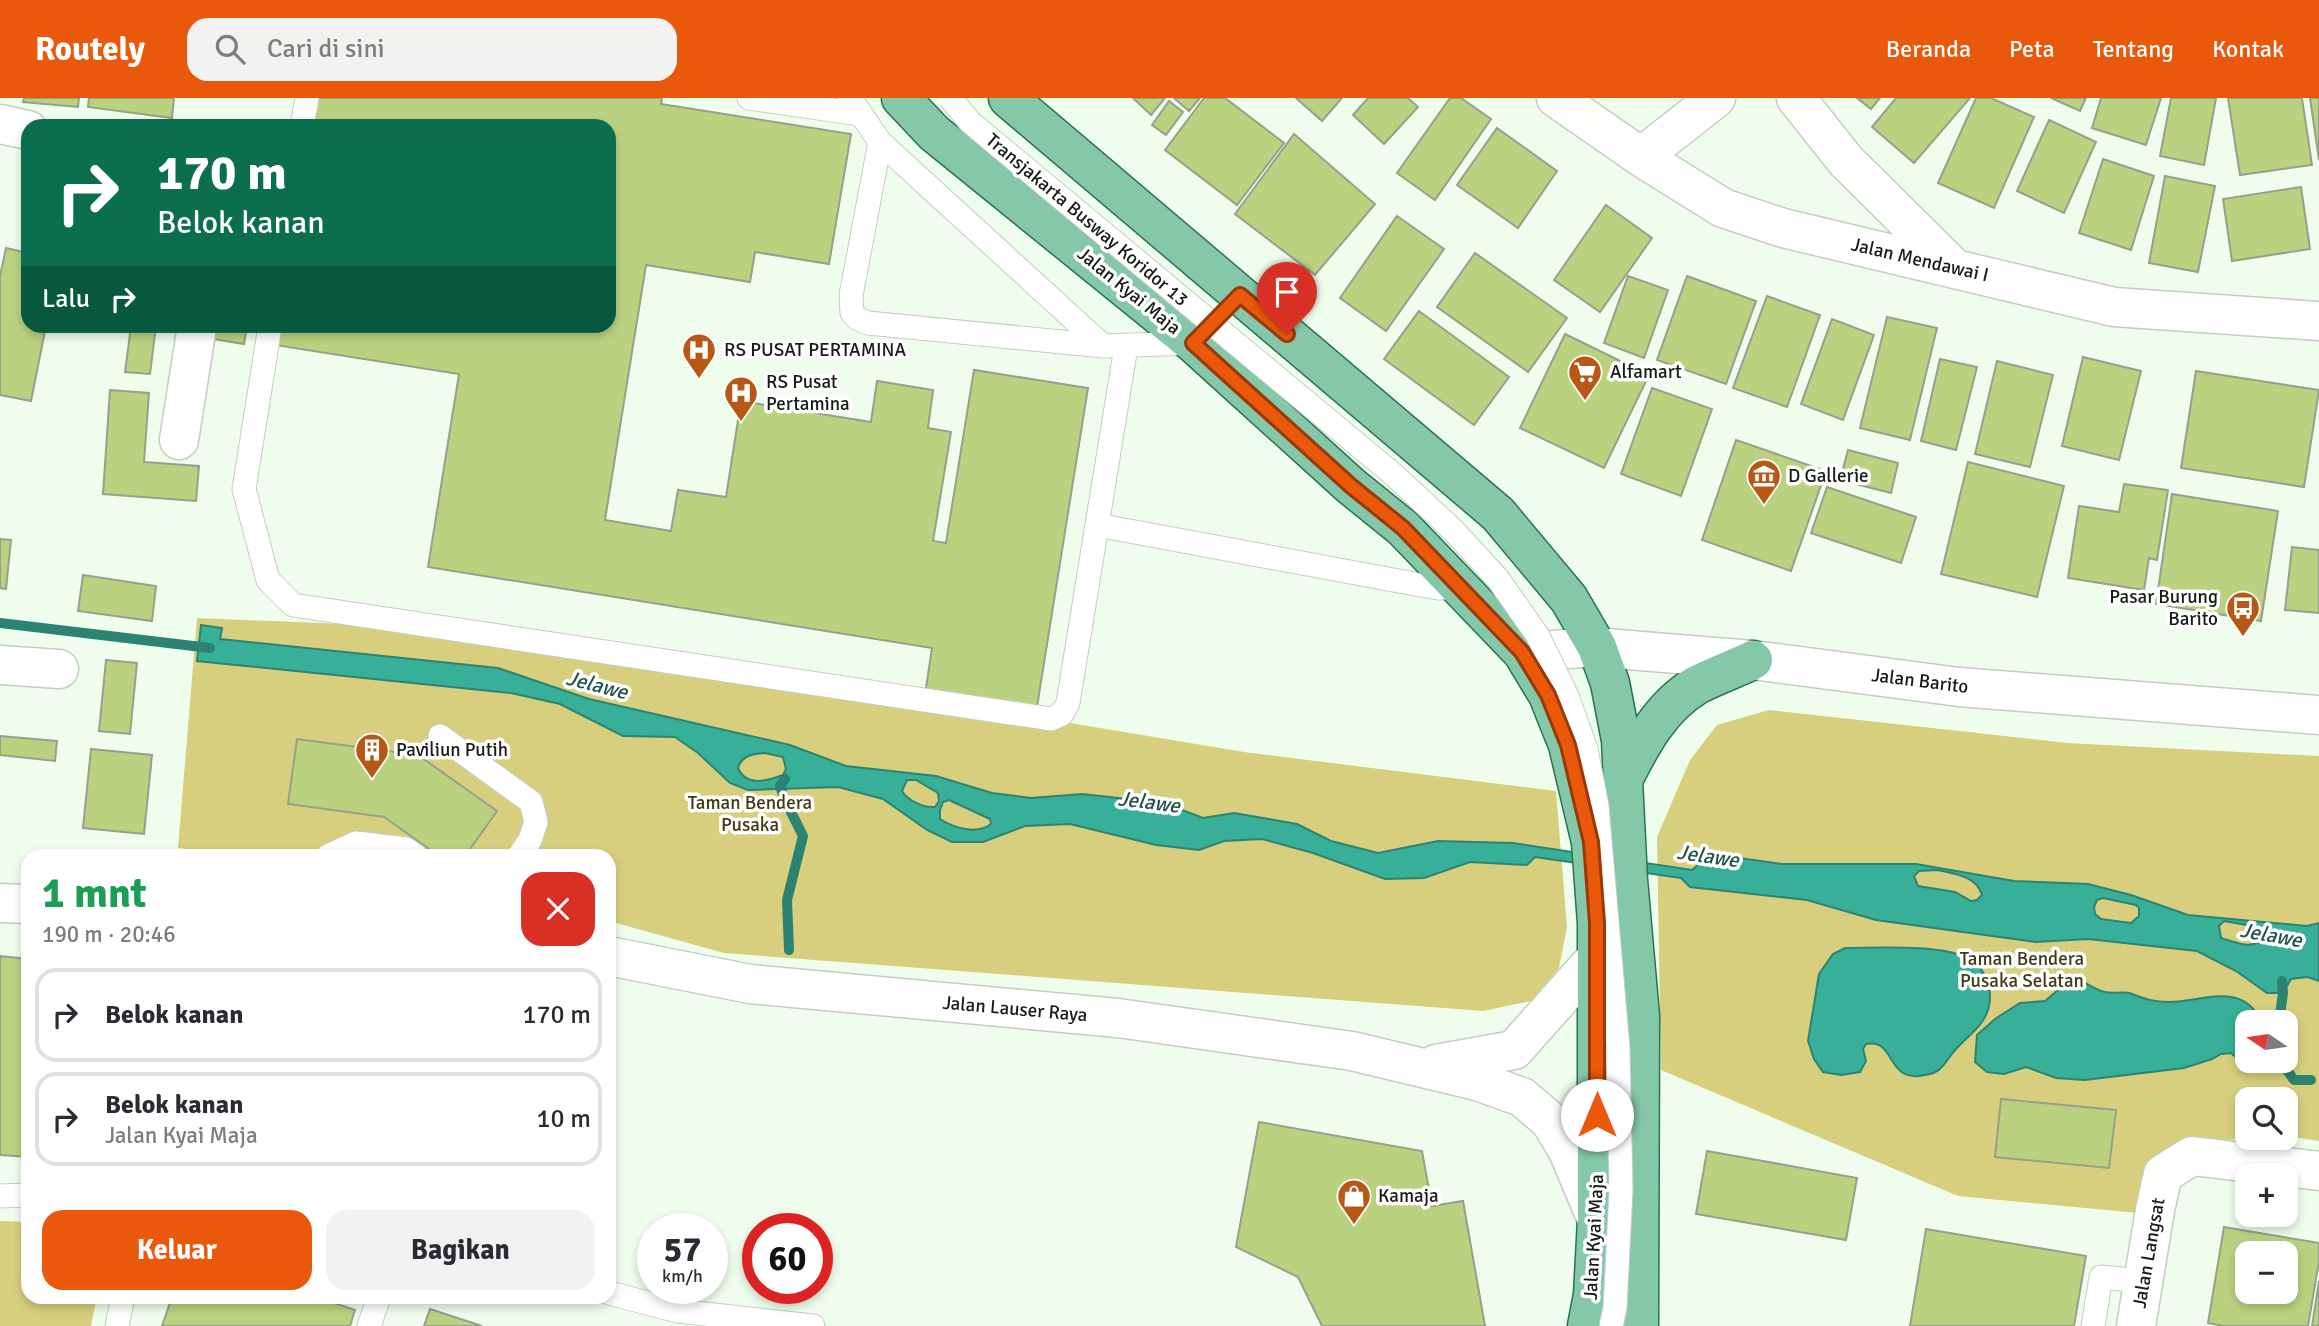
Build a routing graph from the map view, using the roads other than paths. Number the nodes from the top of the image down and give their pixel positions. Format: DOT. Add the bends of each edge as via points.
graph roads {
  1 [pos="307,98"];
  2 [pos="749,98"];
  3 [pos="901,98"];
  4 [pos="950,98"];
  5 [pos="1008,98"];
  6 [pos="1556,98"];
  7 [pos="1716,98"];
  8 [pos="1796,98"];
  9 [pos="854,106"];
  10 [pos="303,119"];
  11 [pos="0,124"];
  12 [pos="21,128"];
  13 [pos="880,142"];
  14 [pos="1642,157"];
  15 [pos="1954,268"];
  16 [pos="1240,295"];
  17 [pos="2319,321"];
  18 [pos="196,333"];
  19 [pos="269,333"];
  20 [pos="1193,343"];
  21 [pos="1114,346"];
  22 [pos="179,440"];
  23 [pos="1097,524"];
  24 [pos="1459,587"];
  25 [pos="1597,647"];
  26 [pos="1522,652"];
  27 [pos="1753,660"];
  28 [pos="0,666"];
  29 [pos="59,670"];
  30 [pos="2319,715"];
  31 [pos="440,736"];
  32 [pos="1623,780"];
  33 [pos="343,849"];
  34 [pos="406,849"];
  35 [pos="524,849"];
  36 [pos="1610,862"];
  37 [pos="0,903"];
  38 [pos="21,904"];
  39 [pos="616,957"];
  40 [pos="1597,957"];
  41 [pos="1420,1066"];
  42 [pos="2319,1171"];
  43 [pos="21,1195"];
  44 [pos="0,1196"];
  45 [pos="1597,1220"];
  46 [pos="2143,1281"];
  47 [pos="616,1296"];
  48 [pos="122,1304"];
  49 [pos="377,1304"];
  50 [pos="676,1318"];
  51 [pos="117,1326"];
  52 [pos="369,1326"];
  53 [pos="814,1326"];
  54 [pos="1587,1326"];
  55 [pos="1611,1326"];
  56 [pos="1639,1326"];
  57 [pos="2093,1326"];
  58 [pos="2136,1326"];
  1 -- 10 [label="lane"];
  2 -- 9 [label="lane"];
  3 -- 20 [label="main road, Jalan Kyai Maja" via="934,133"];
  4 -- 55 [label="lane, Transjakarta Busway Koridor 13, bridge" via="970,122 1394,475 1498,579 1538,636 1586,749 1597,806 1618,1048 1621,1190"];
  5 -- 16 [label="main road, Jalan Kyai Maja"];
  6 -- 14 [label="street, Jalan Mendawai I"];
  7 -- 14 [label="street"];
  8 -- 15 [label="street" via="1846,161"];
  9 -- 13 [label="lane"];
  11 -- 12 [label="street"];
  13 -- 21 [label="lane"];
  13 -- 21 [label="lane" via="852,295 852,313 858,319"];
  14 -- 15 [label="street, Jalan Mendawai I" via="1723,208 1783,228"];
  15 -- 17 [label="street, Jalan Mendawai I" via="2114,307"];
  16 -- 20 [label="main road"];
  16 -- 25 [label="main road, Jalan Kyai Maja" via="1498,514 1569,599"];
  18 -- 22 [label="street"];
  19 -- 23 [label="lane" via="244,489 268,580 293,605 1051,719 1062,714 1068,703"];
  20 -- 21 [label="lane"];
  20 -- 24 [label="main road, Jalan Kyai Maja" via="1403,528"];
  21 -- 23 [label="lane"];
  23 -- 24 [label="lane" via="1415,584"];
  24 -- 26 [label="main road, Jalan Kyai Maja"];
  25 -- 26 [label="street, Jalan Barito"];
  25 -- 27 [label="street, Jalan Barito"];
  25 -- 32 [label="main road, Jalan Kyai Maja" via="1610,683"];
  26 -- 36 [label="main road, Jalan Kyai Maja" via="1548,695"];
  27 -- 30 [label="street, Jalan Barito" via="1959,687"];
  27 -- 32 [label="main road" via="1695,686 1667,710 1643,741"];
  28 -- 29 [label="street"];
  31 -- 35 [label="lane" via="531,803 536,822"];
  32 -- 36 [label="main road, Jalan Kyai Maja"];
  33 -- 34 [label="lane" via="356,843"];
  36 -- 40 [label="main road, Jalan Kyai Maja"];
  36 -- 56 [label="main road, Jalan Kyai Maja" via="1640,1016"];
  37 -- 38 [label="street"];
  39 -- 41 [label="street, Jalan Lauser Raya" via="750,984 1118,1018 1352,1051"];
  40 -- 41 [label="street, Jalan Lauser Raya" via="1514,1050"];
  40 -- 45 [label="main road, Jalan Kyai Maja"];
  41 -- 45 [label="street, Jalan Lauser Raya" via="1522,1097 1550,1121"];
  42 -- 46 [label="street, Jalan Langsat" via="2193,1156 2163,1174"];
  43 -- 44 [label="lane"];
  45 -- 54 [label="main road, Jalan Kyai Maja"];
  46 -- 57 [label="lane" via="2101,1277"];
  46 -- 58 [label="street, Jalan Langsat"];
  47 -- 50 [label="lane"];
  48 -- 51 [label="lane"];
  49 -- 52 [label="lane"];
  50 -- 53 [label="lane"];
}
